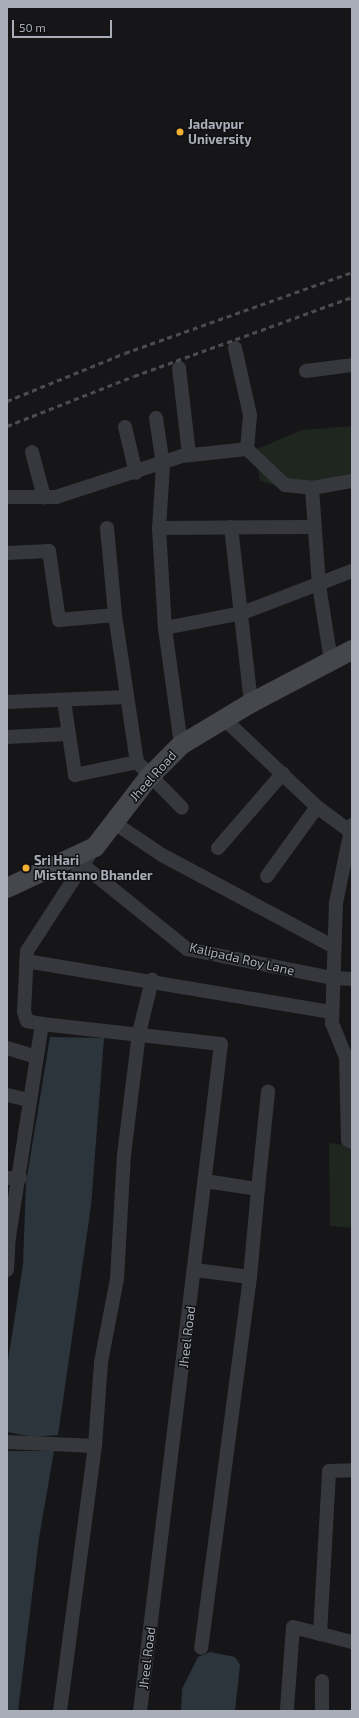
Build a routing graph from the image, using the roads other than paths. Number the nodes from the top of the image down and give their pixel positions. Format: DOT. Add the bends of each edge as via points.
graph roads {
  1 [pos="235,348"];
  2 [pos="352,365"];
  3 [pos="180,368"];
  4 [pos="306,371"];
  5 [pos="156,418"];
  6 [pos="125,427"];
  7 [pos="247,449"];
  8 [pos="32,452"];
  9 [pos="189,454"];
  10 [pos="163,465"];
  11 [pos="136,473"];
  12 [pos="352,481"];
  13 [pos="312,488"];
  14 [pos="7,497"];
  15 [pos="44,497"];
  16 [pos="231,526"];
  17 [pos="315,527"];
  18 [pos="107,528"];
  19 [pos="159,528"];
  20 [pos="7,552"];
  21 [pos="352,571"];
  22 [pos="319,585"];
  23 [pos="242,614"];
  24 [pos="115,615"];
  25 [pos="165,628"];
  26 [pos="351,651"];
  27 [pos="331,661"];
  28 [pos="126,697"];
  29 [pos="64,701"];
  30 [pos="7,702"];
  31 [pos="251,703"];
  32 [pos="223,718"];
  33 [pos="67,734"];
  34 [pos="7,737"];
  35 [pos="181,745"];
  36 [pos="143,770"];
  37 [pos="283,773"];
  38 [pos="317,807"];
  39 [pos="182,808"];
  40 [pos="113,822"];
  41 [pos="351,829"];
  42 [pos="95,846"];
  43 [pos="218,848"];
  44 [pos="83,865"];
  45 [pos="267,876"];
  46 [pos="7,888"];
  47 [pos="334,947"];
  48 [pos="26,961"];
  49 [pos="332,978"];
  50 [pos="352,979"];
  51 [pos="152,980"];
  52 [pos="332,1012"];
  53 [pos="42,1024"];
  54 [pos="139,1033"];
  55 [pos="7,1048"];
  56 [pos="37,1057"];
  57 [pos="349,1064"];
  58 [pos="268,1092"];
  59 [pos="7,1095"];
  60 [pos="30,1100"];
  61 [pos="352,1142"];
  62 [pos="14,1178"];
  63 [pos="205,1181"];
  64 [pos="258,1190"];
  65 [pos="7,1270"];
  66 [pos="195,1270"];
  67 [pos="250,1277"];
  68 [pos="7,1442"];
  69 [pos="95,1446"];
  70 [pos="352,1470"];
  71 [pos="320,1634"];
  72 [pos="352,1642"];
  73 [pos="201,1648"];
  74 [pos="322,1681"];
  75 [pos="287,1709"];
  76 [pos="60,1711"];
  77 [pos="140,1711"];
  78 [pos="322,1711"];
  1 -- 7 [label="street" via="250,415"];
  2 -- 4 [label="street"];
  3 -- 9 [label="street"];
  5 -- 10 [label="street"];
  6 -- 11 [label="street"];
  7 -- 9 [label="street"];
  7 -- 13 [label="street" via="280,483"];
  8 -- 15 [label="street"];
  9 -- 10 [label="street"];
  10 -- 11 [label="street"];
  10 -- 19 [label="street"];
  11 -- 15 [label="street" via="56,497"];
  12 -- 13 [label="street"];
  13 -- 17 [label="street"];
  14 -- 15 [label="street"];
  16 -- 17 [label="street"];
  16 -- 19 [label="street"];
  16 -- 23 [label="street"];
  17 -- 22 [label="street"];
  18 -- 24 [label="street"];
  19 -- 25 [label="street"];
  20 -- 24 [label="street" via="49,551 59,620"];
  21 -- 22 [label="street"];
  22 -- 23 [label="street"];
  22 -- 27 [label="street"];
  23 -- 25 [label="street"];
  23 -- 31 [label="street"];
  24 -- 28 [label="street"];
  25 -- 35 [label="street"];
  26 -- 27 [label="street, Jheel Road"];
  27 -- 31 [label="street, Jheel Road"];
  28 -- 29 [label="street"];
  28 -- 36 [label="street"];
  29 -- 30 [label="street"];
  29 -- 33 [label="street"];
  31 -- 32 [label="street, Jheel Road"];
  32 -- 35 [label="street, Jheel Road"];
  32 -- 37 [label="street"];
  33 -- 34 [label="street"];
  33 -- 36 [label="street" via="75,775"];
  35 -- 36 [label="street, Jheel Road"];
  36 -- 39 [label="street"];
  36 -- 40 [label="street, Jheel Road"];
  37 -- 38 [label="street"];
  37 -- 43 [label="street"];
  38 -- 41 [label="street"];
  38 -- 45 [label="street"];
  40 -- 42 [label="street, Jheel Road"];
  40 -- 47 [label="street" via="162,855"];
  41 -- 47 [label="street" via="336,903"];
  42 -- 44 [label="street"];
  42 -- 46 [label="street, Jheel Road"];
  44 -- 48 [label="street" via="41,925 27,951"];
  44 -- 49 [label="street, Kalipada Roy Lane" via="188,949"];
  47 -- 49 [label="street"];
  48 -- 51 [label="street"];
  48 -- 53 [label="street" via="24,1012 27,1021"];
  49 -- 50 [label="street, Kalipada Roy Lane"];
  49 -- 52 [label="street"];
  51 -- 52 [label="street"];
  51 -- 54 [label="street"];
  52 -- 57 [label="street" via="332,1023"];
  53 -- 54 [label="street"];
  53 -- 56 [label="street"];
  54 -- 63 [label="street, Jheel Road" via="221,1044"];
  54 -- 69 [label="street" via="124,1155 117,1279 101,1362"];
  55 -- 56 [label="street"];
  56 -- 60 [label="street"];
  57 -- 61 [label="street" via="348,1140"];
  58 -- 64 [label="street"];
  59 -- 60 [label="street"];
  60 -- 62 [label="street"];
  62 -- 65 [label="street"];
  63 -- 64 [label="street"];
  63 -- 66 [label="street, Jheel Road"];
  64 -- 67 [label="street"];
  66 -- 67 [label="street"];
  66 -- 77 [label="street, Jheel Road"];
  67 -- 73 [label="street"];
  68 -- 69 [label="street"];
  69 -- 76 [label="street"];
  70 -- 71 [label="street" via="329,1471"];
  71 -- 72 [label="street"];
  71 -- 75 [label="street" via="293,1627"];
  74 -- 78 [label="street"];
}
